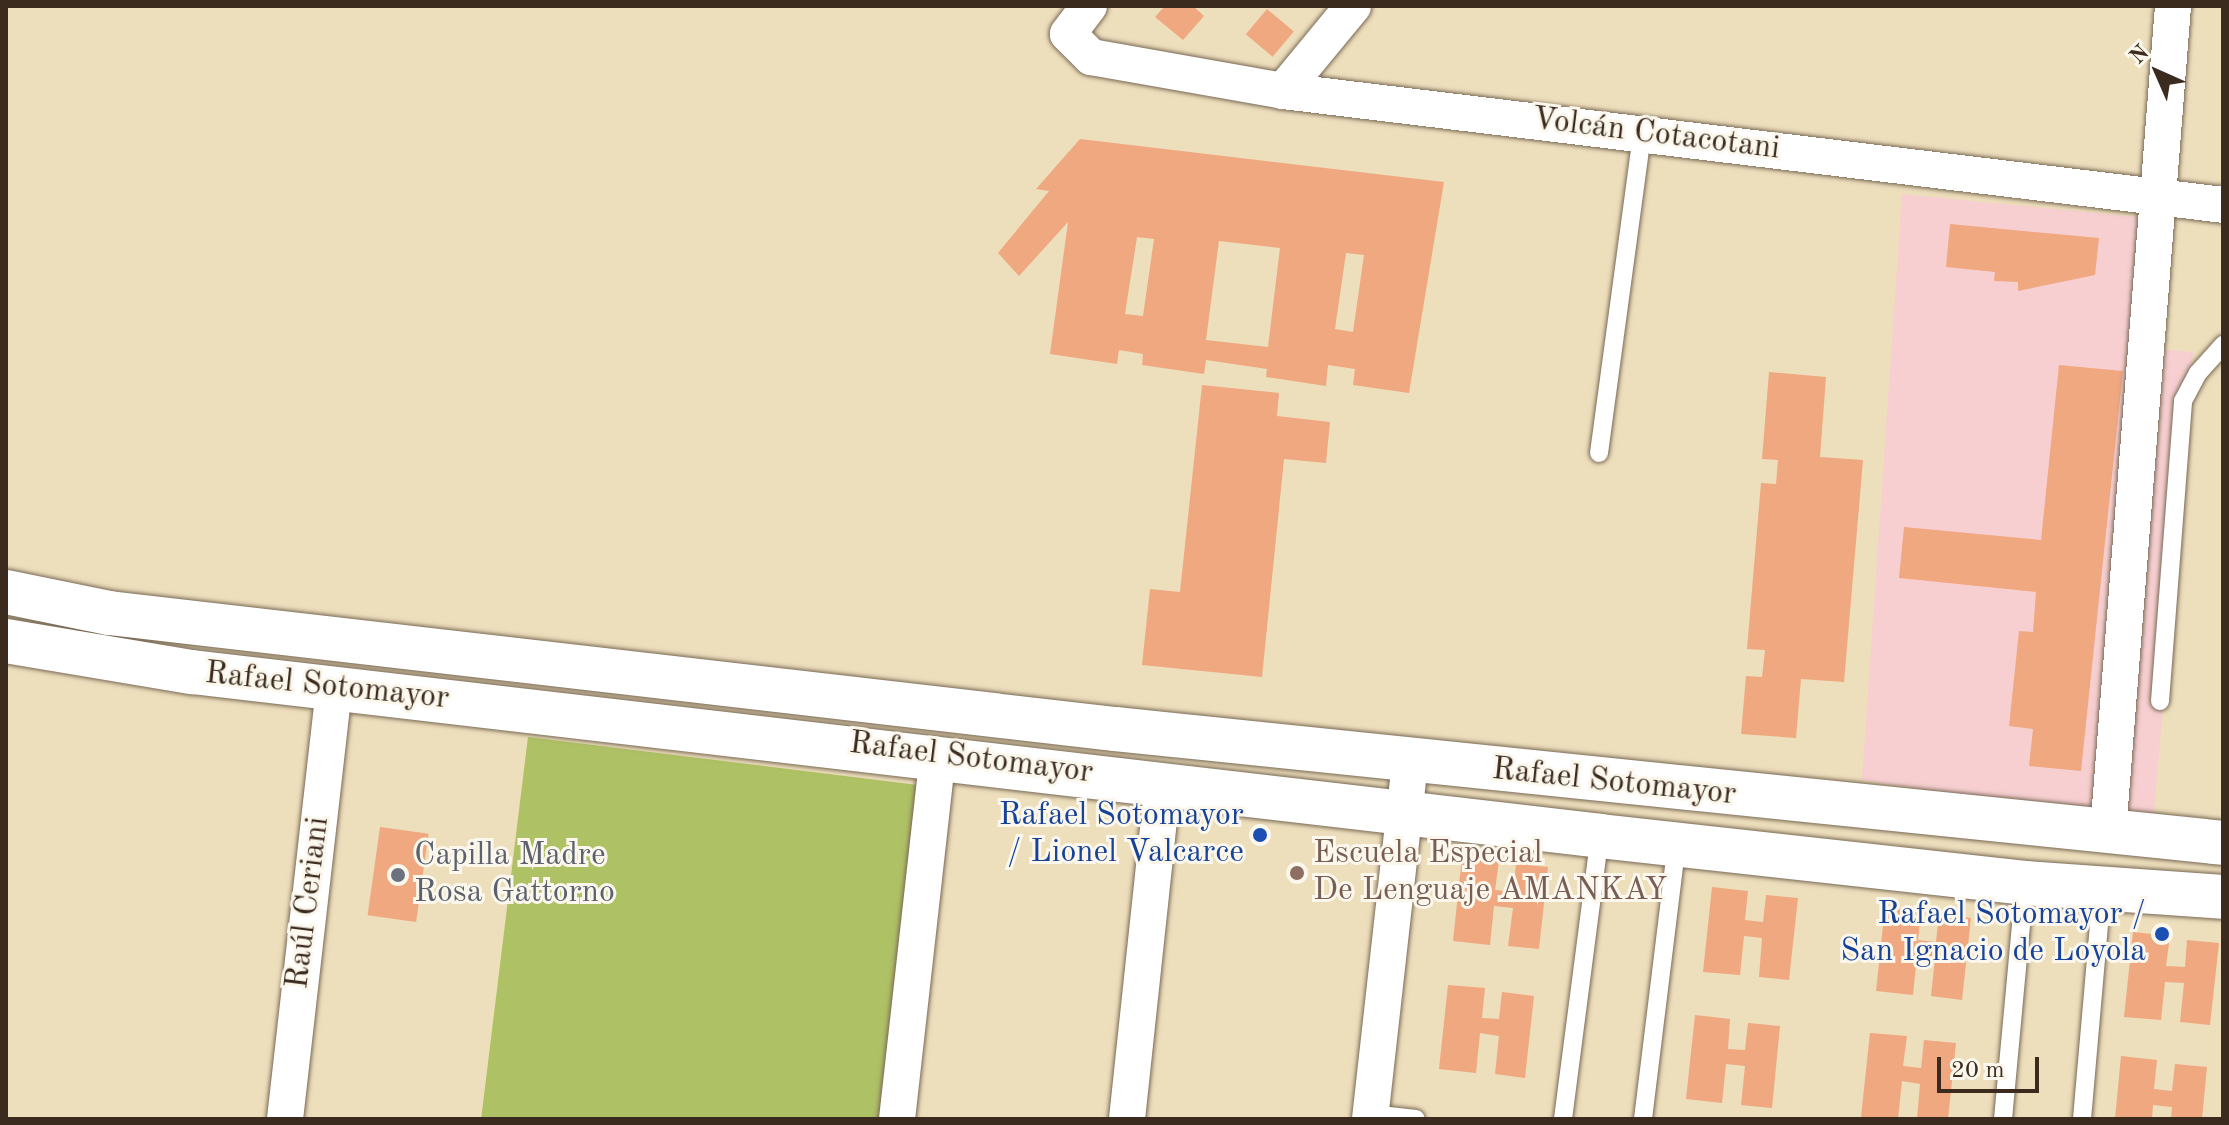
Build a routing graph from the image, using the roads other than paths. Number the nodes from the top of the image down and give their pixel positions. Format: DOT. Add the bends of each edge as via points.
graph roads {
  1 [pos="1089,6"];
  2 [pos="1353,6"];
  3 [pos="2173,6"];
  4 [pos="1283,91"];
  5 [pos="1642,133"];
  6 [pos="2156,197"];
  7 [pos="2223,205"];
  8 [pos="2223,345"];
  9 [pos="1599,453"];
  10 [pos="6,592"];
  11 [pos="198,623"];
  12 [pos="6,641"];
  13 [pos="192,672"];
  14 [pos="334,688"];
  15 [pos="2160,701"];
  16 [pos="938,755"];
  17 [pos="1410,762"];
  18 [pos="1163,782"];
  19 [pos="1405,810"];
  20 [pos="2108,832"];
  21 [pos="1600,836"];
  22 [pos="1677,842"];
  23 [pos="2223,843"];
  24 [pos="2025,883"];
  25 [pos="2102,891"];
  26 [pos="2223,897"];
  27 [pos="1370,1116"];
  28 [pos="285,1119"];
  29 [pos="897,1119"];
  30 [pos="1127,1119"];
  31 [pos="1416,1119"];
  32 [pos="1563,1119"];
  33 [pos="1643,1119"];
  34 [pos="2003,1119"];
  35 [pos="2082,1119"];
  1 -- 4 [label="street, Volcán Cotacotani" via="1068,34 1091,57"];
  2 -- 4 [label="street"];
  3 -- 6 [label="street"];
  4 -- 5 [label="street, Volcán Cotacotani"];
  5 -- 6 [label="street, Volcán Cotacotani"];
  5 -- 9 [label="lane"];
  6 -- 7 [label="street, Volcán Cotacotani"];
  6 -- 20 [label="street"];
  8 -- 15 [label="lane" via="2198,373 2183,401"];
  10 -- 11 [label="main road, Rafael Sotomayor" via="109,613"];
  11 -- 13 [label="main road"];
  11 -- 17 [label="main road, Rafael Sotomayor"];
  12 -- 13 [label="main road, Rafael Sotomayor"];
  13 -- 14 [label="main road, Rafael Sotomayor"];
  14 -- 16 [label="main road, Rafael Sotomayor"];
  14 -- 28 [label="street, Raúl Ceriani"];
  16 -- 18 [label="main road, Rafael Sotomayor"];
  16 -- 29 [label="street"];
  17 -- 19 [label="street"];
  17 -- 20 [label="main road, Rafael Sotomayor"];
  18 -- 19 [label="main road, Rafael Sotomayor"];
  18 -- 30 [label="street"];
  19 -- 21 [label="main road, Rafael Sotomayor"];
  19 -- 27 [label="street"];
  20 -- 23 [label="main road, Rafael Sotomayor"];
  21 -- 22 [label="main road, Rafael Sotomayor"];
  21 -- 32 [label="lane"];
  22 -- 24 [label="main road, Rafael Sotomayor"];
  22 -- 33 [label="lane"];
  24 -- 25 [label="main road, Rafael Sotomayor"];
  24 -- 34 [label="lane"];
  25 -- 26 [label="main road, Rafael Sotomayor"];
  25 -- 35 [label="lane"];
  27 -- 31 [label="lane"];
}
